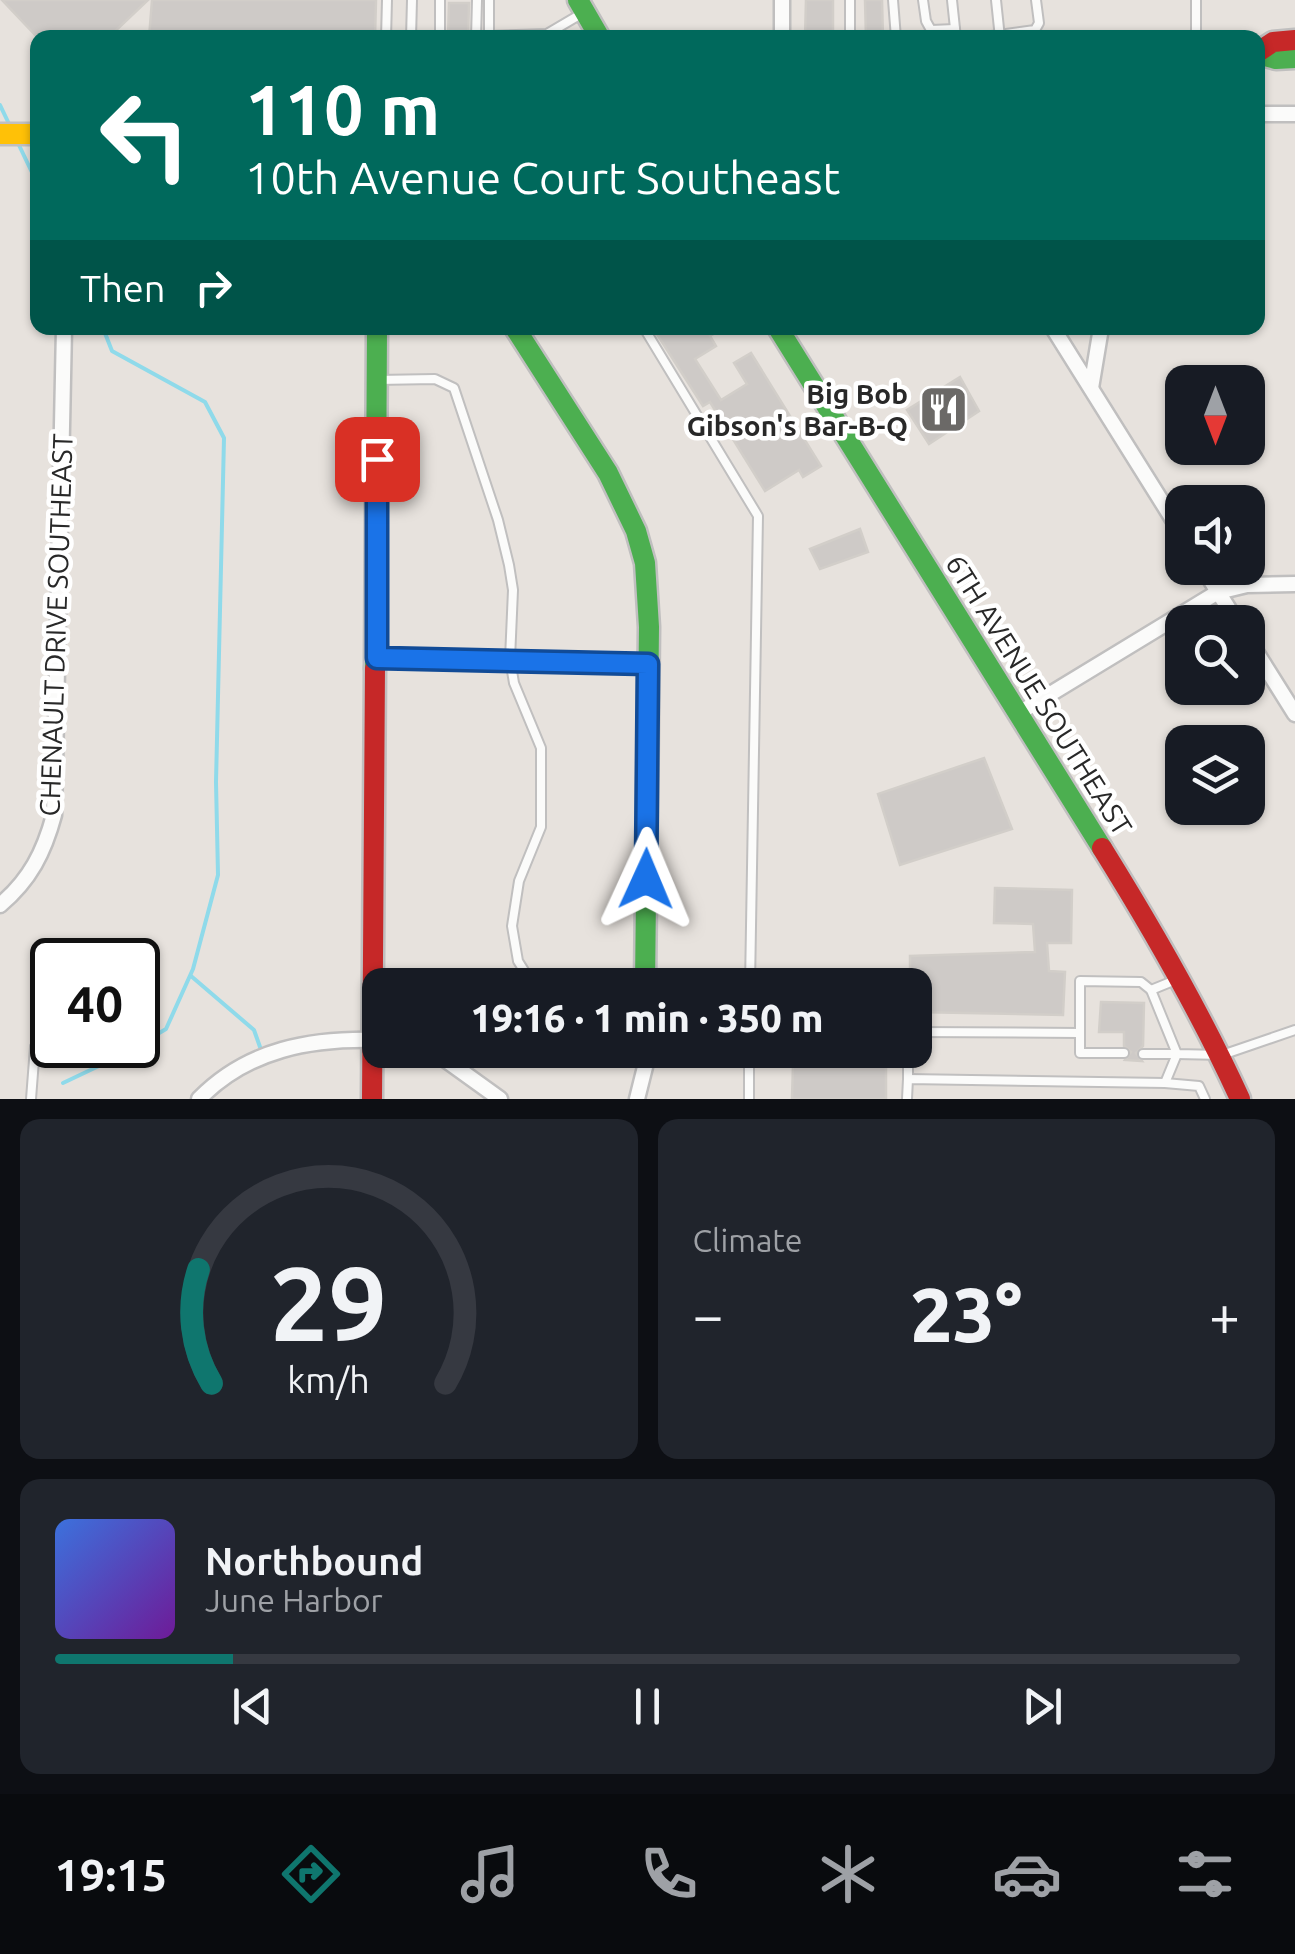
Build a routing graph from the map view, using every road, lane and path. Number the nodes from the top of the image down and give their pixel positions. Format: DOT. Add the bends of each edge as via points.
graph roads {
  1 [pos="387,0"];
  2 [pos="412,0"];
  3 [pos="440,0"];
  4 [pos="476,0"];
  5 [pos="489,0"];
  6 [pos="782,0"];
  7 [pos="850,0"];
  8 [pos="894,0"];
  9 [pos="923,0"];
  10 [pos="952,0"];
  11 [pos="996,0"];
  12 [pos="1036,0"];
  13 [pos="1196,0"];
  14 [pos="581,6"];
  15 [pos="386,30"];
  16 [pos="411,30"];
  17 [pos="440,30"];
  18 [pos="476,30"];
  19 [pos="489,30"];
  20 [pos="561,30"];
  21 [pos="595,30"];
  22 [pos="782,30"];
  23 [pos="850,30"];
  24 [pos="896,30"];
  25 [pos="931,30"];
  26 [pos="956,30"];
  27 [pos="999,30"];
  28 [pos="1025,30"];
  29 [pos="1196,30"];
  30 [pos="1295,40"];
  31 [pos="1265,48"];
  32 [pos="1265,55"];
  33 [pos="1295,58"];
  34 [pos="1265,114"];
  35 [pos="1295,114"];
  36 [pos="0,134"];
  37 [pos="30,134"];
  38 [pos="64,335"];
  39 [pos="377,335"];
  40 [pos="519,335"];
  41 [pos="648,335"];
  42 [pos="782,335"];
  43 [pos="1057,335"];
  44 [pos="1100,335"];
  45 [pos="377,380"];
  46 [pos="1091,388"];
  47 [pos="1165,507"];
  48 [pos="1295,584"];
  49 [pos="1214,585"];
  50 [pos="1218,592"];
  51 [pos="1226,605"];
  52 [pos="377,658"];
  53 [pos="510,659"];
  54 [pos="648,664"];
  55 [pos="1265,666"];
  56 [pos="1019,713"];
  57 [pos="1295,714"];
  58 [pos="0,905"];
  59 [pos="377,968"];
  60 [pos="522,968"];
  61 [pos="645,968"];
  62 [pos="750,968"];
  63 [pos="1182,978"];
  64 [pos="1152,990"];
  65 [pos="1295,1030"];
  66 [pos="932,1032"];
  67 [pos="1080,1033"];
  68 [pos="362,1041"];
  69 [pos="1124,1053"];
  70 [pos="1143,1054"];
  71 [pos="1177,1054"];
  72 [pos="1222,1055"];
  73 [pos="33,1068"];
  74 [pos="375,1068"];
  75 [pos="452,1068"];
  76 [pos="644,1068"];
  77 [pos="749,1068"];
  78 [pos="908,1068"];
  79 [pos="908,1079"];
  80 [pos="1165,1083"];
  81 [pos="481,1094"];
  82 [pos="31,1099"];
  83 [pos="199,1099"];
  84 [pos="372,1099"];
  85 [pos="500,1099"];
  86 [pos="636,1099"];
  87 [pos="748,1099"];
  88 [pos="907,1099"];
  89 [pos="1205,1099"];
  90 [pos="1240,1099"];
  1 -- 15 [label="lane"];
  2 -- 16 [label="lane"];
  3 -- 17 [label="lane"];
  4 -- 18 [label="lane"];
  5 -- 19 [label="lane"];
  6 -- 22 [label="street"];
  7 -- 23 [label="lane"];
  8 -- 24 [label="lane"];
  9 -- 25 [label="lane"];
  10 -- 26 [label="lane"];
  11 -- 27 [label="lane"];
  12 -- 28 [label="lane" via="1038,27"];
  13 -- 29 [label="lane"];
  14 -- 20 [label="lane"];
  14 -- 21 [label="street"];
  30 -- 31 [label="street"];
  32 -- 33 [label="street"];
  34 -- 35 [label="street"];
  36 -- 37 [label="street"];
  38 -- 58 [label="street, CHENAULT DRIVE SOUTHEAST" via="54,815 29,877"];
  39 -- 45 [label="street"];
  40 -- 54 [label="street" via="608,473 636,532 648,595"];
  41 -- 62 [label="lane" via="758,516"];
  42 -- 56 [label="street, 6TH AVENUE SOUTHEAST"];
  43 -- 46 [label="street"];
  44 -- 46 [label="street"];
  45 -- 52 [label="street"];
  45 -- 53 [label="lane" via="435,379 454,388 508,565"];
  46 -- 47 [label="street"];
  48 -- 50 [label="street"];
  49 -- 50 [label="street"];
  50 -- 51 [label="street"];
  50 -- 56 [label="street"];
  52 -- 53 [label="street"];
  52 -- 59 [label="street"];
  53 -- 54 [label="street"];
  53 -- 60 [label="lane" via="541,748 541,826 512,926"];
  54 -- 61 [label="street"];
  55 -- 57 [label="street"];
  56 -- 63 [label="street, 6TH AVENUE SOUTHEAST"];
  63 -- 64 [label="lane"];
  63 -- 72 [label="street, 6TH AVENUE SOUTHEAST"];
  64 -- 67 [label="lane" via="1141,982 1080,981"];
  64 -- 71 [label="lane"];
  65 -- 72 [label="lane"];
  66 -- 67 [label="lane"];
  67 -- 69 [label="lane" via="1080,1053"];
  68 -- 83 [label="street" via="269,1052"];
  70 -- 71 [label="lane"];
  71 -- 72 [label="lane"];
  71 -- 80 [label="lane"];
  72 -- 90 [label="street, 6TH AVENUE SOUTHEAST"];
  73 -- 82 [label="lane"];
  74 -- 84 [label="street"];
  75 -- 81 [label="street"];
  76 -- 86 [label="street"];
  77 -- 87 [label="lane"];
  78 -- 79 [label="lane"];
  79 -- 80 [label="lane"];
  79 -- 88 [label="lane"];
  80 -- 89 [label="lane" via="1199,1086"];
  81 -- 85 [label="street"];
}
